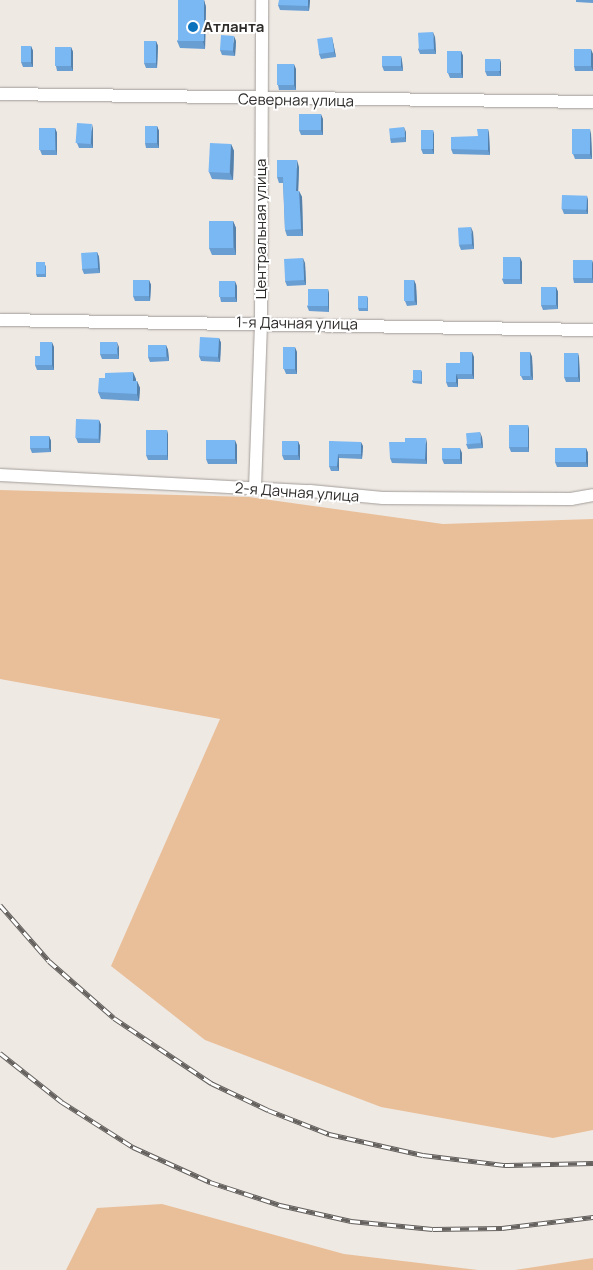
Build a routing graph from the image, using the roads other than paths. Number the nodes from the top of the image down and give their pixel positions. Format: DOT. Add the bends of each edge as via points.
graph roads {
  1 [pos="262,0"];
  2 [pos="0,94"];
  3 [pos="260,99"];
  4 [pos="593,102"];
  5 [pos="0,320"];
  6 [pos="261,322"];
  7 [pos="593,330"];
  8 [pos="0,476"];
  9 [pos="255,488"];
  10 [pos="593,495"];
  1 -- 3 [label="street, Центральная улица"];
  2 -- 3 [label="street, Северная улица"];
  3 -- 4 [label="street, Северная улица"];
  3 -- 6 [label="street, Центральная улица"];
  5 -- 6 [label="street, 1-я Дачная улица"];
  6 -- 7 [label="street, 1-я Дачная улица"];
  6 -- 9 [label="street, Центральная улица"];
  8 -- 9 [label="street, 2-я Дачная улица"];
  9 -- 10 [label="street, 2-я Дачная улица" via="383,498 571,499"];
}
